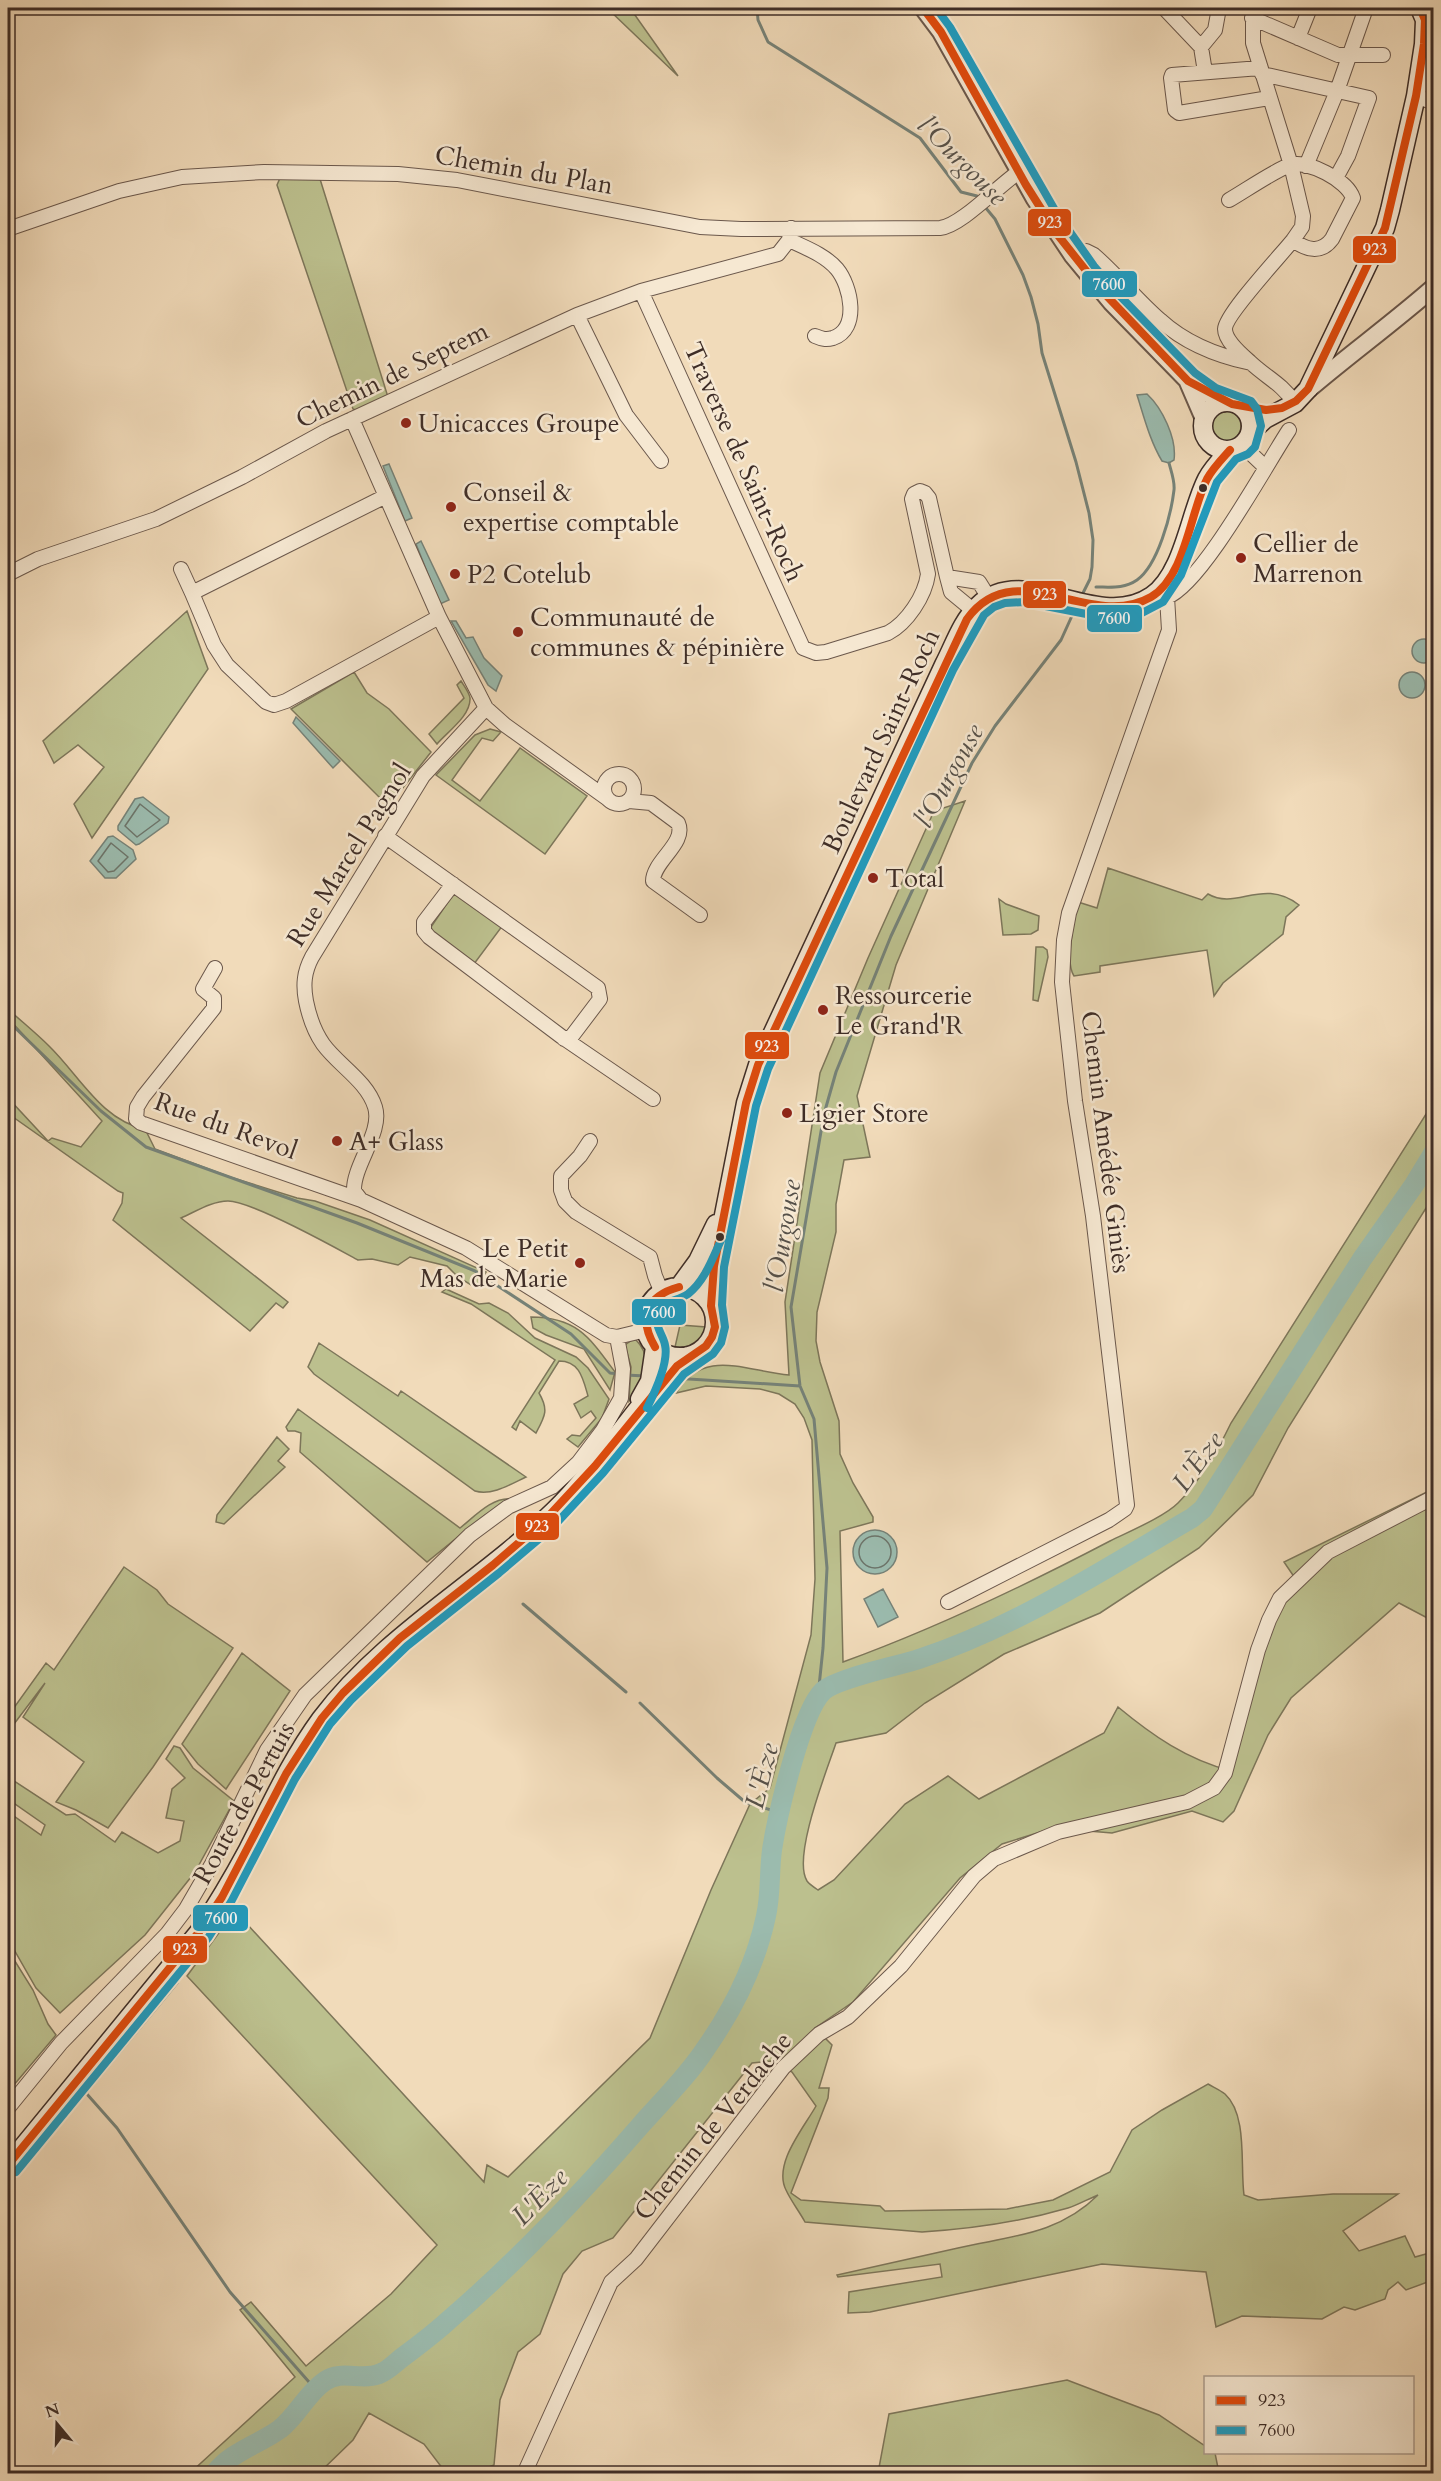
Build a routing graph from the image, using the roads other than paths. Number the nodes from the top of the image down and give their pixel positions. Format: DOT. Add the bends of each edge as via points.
graph roads {
  1 [pos="923,8"];
  2 [pos="1164,8"];
  3 [pos="1219,8"];
  4 [pos="1310,8"];
  5 [pos="1366,8"];
  6 [pos="1421,8"];
  7 [pos="1253,13"];
  8 [pos="1298,38"];
  9 [pos="1201,47"];
  10 [pos="1429,47"];
  11 [pos="1383,55"];
  12 [pos="1348,56"];
  13 [pos="1261,71"];
  14 [pos="1205,72"];
  15 [pos="1337,91"];
  16 [pos="1416,96"];
  17 [pos="1269,98"];
  18 [pos="1434,103"];
  19 [pos="1291,165"];
  20 [pos="1306,166"];
  21 [pos="1020,171"];
  22 [pos="1336,178"];
  23 [pos="1229,200"];
  24 [pos="8,229"];
  25 [pos="790,234"];
  26 [pos="1293,240"];
  27 [pos="1073,256"];
  28 [pos="1434,287"];
  29 [pos="641,291"];
  30 [pos="577,315"];
  31 [pos="815,336"];
  32 [pos="1349,355"];
  33 [pos="1324,356"];
  34 [pos="1251,363"];
  35 [pos="1188,381"];
  36 [pos="1308,389"];
  37 [pos="1223,403"];
  38 [pos="1287,406"];
  39 [pos="1243,408"];
  40 [pos="1204,418"];
  41 [pos="352,419"];
  42 [pos="1289,430"];
  43 [pos="1241,443"];
  44 [pos="1211,445"];
  45 [pos="662,461"];
  46 [pos="1265,467"];
  47 [pos="1208,477"];
  48 [pos="384,496"];
  49 [pos="181,569"];
  50 [pos="8,574"];
  51 [pos="947,577"];
  52 [pos="192,593"];
  53 [pos="1161,595"];
  54 [pos="989,598"];
  55 [pos="974,611"];
  56 [pos="439,617"];
  57 [pos="486,708"];
  58 [pos="608,799"];
  59 [pos="629,801"];
  60 [pos="384,836"];
  61 [pos="453,884"];
  62 [pos="700,915"];
  63 [pos="215,968"];
  64 [pos="564,1039"];
  65 [pos="653,1100"];
  66 [pos="590,1141"];
  67 [pos="729,1196"];
  68 [pos="361,1200"];
  69 [pos="671,1290"];
  70 [pos="711,1306"];
  71 [pos="646,1330"];
  72 [pos="616,1337"];
  73 [pos="655,1347"];
  74 [pos="688,1356"];
  75 [pos="628,1423"];
  76 [pos="1434,1497"];
  77 [pos="948,1602"];
  78 [pos="8,2108"];
  79 [pos="33,2132"];
  80 [pos="8,2160"];
  81 [pos="8,2165"];
  82 [pos="524,2474"];
  1 -- 21 [label="street" via="941,32"];
  2 -- 9 [label="street"];
  3 -- 9 [label="street" via="1215,30"];
  4 -- 8 [label="street"];
  5 -- 12 [label="street"];
  6 -- 10 [label="main road"];
  7 -- 8 [label="street"];
  7 -- 13 [label="street" via="1253,43"];
  8 -- 12 [label="street"];
  9 -- 14 [label="street"];
  10 -- 16 [label="main road"];
  11 -- 12 [label="street"];
  12 -- 15 [label="street"];
  13 -- 14 [label="street"];
  13 -- 15 [label="street"];
  13 -- 17 [label="street"];
  14 -- 17 [label="street" via="1171,76 1177,112"];
  15 -- 20 [label="street"];
  15 -- 22 [label="street" via="1369,98"];
  16 -- 18 [label="street"];
  16 -- 33 [label="main road" via="1385,228"];
  17 -- 19 [label="street"];
  19 -- 20 [label="street"];
  19 -- 23 [label="street"];
  19 -- 26 [label="street" via="1303,219"];
  20 -- 22 [label="street"];
  21 -- 25 [label="street, Chemin du Plan" via="962,217 940,228"];
  21 -- 27 [label="street"];
  22 -- 26 [label="street" via="1353,198 1332,239 1325,247 1304,249"];
  24 -- 25 [label="street, Chemin du Plan" via="129,188 182,177 264,172 398,174 457,180 700,227"];
  25 -- 29 [label="street, Chemin de Septem" via="782,251 770,256"];
  25 -- 31 [label="street" via="836,268 845,283 850,309 848,326 833,338"];
  26 -- 34 [label="street" via="1225,326 1228,339"];
  27 -- 34 [label="street" via="1086,251 1094,255 1161,322 1181,335 1218,355"];
  27 -- 35 [label="street" via="1111,302"];
  28 -- 32 [label="street"];
  29 -- 30 [label="street, Chemin de Septem"];
  29 -- 51 [label="street, Traverse de Saint-Roch" via="800,645 807,651 821,653 888,633 905,619 928,574 912,499 917,492 929,498"];
  30 -- 41 [label="street, Chemin de Septem"];
  30 -- 45 [label="street" via="626,415"];
  32 -- 33 [label="street"];
  32 -- 36 [label="street"];
  33 -- 36 [label="main road"];
  34 -- 38 [label="street" via="1278,382"];
  35 -- 37 [label="street"];
  35 -- 40 [label="street"];
  36 -- 38 [label="main road"];
  37 -- 39 [label="main road"];
  37 -- 40 [label="main road" via="1208,411"];
  38 -- 39 [label="main road"];
  38 -- 43 [label="main road"];
  39 -- 43 [label="main road" via="1250,419"];
  40 -- 44 [label="main road" via="1204,433"];
  41 -- 48 [label="street"];
  41 -- 50 [label="street, Chemin de Septem" via="156,519 38,559"];
  42 -- 46 [label="street, Boulevard Saint-Roch"];
  43 -- 44 [label="main road" via="1217,448"];
  43 -- 46 [label="street"];
  43 -- 47 [label="main road"];
  44 -- 47 [label="main road"];
  46 -- 53 [label="street, Boulevard Saint-Roch" via="1201,567 1176,593"];
  47 -- 53 [label="main road"];
  48 -- 52 [label="street"];
  48 -- 56 [label="street"];
  49 -- 52 [label="street"];
  51 -- 54 [label="street" via="979,582"];
  51 -- 55 [label="street" via="951,592"];
  52 -- 56 [label="street" via="221,658 260,699 274,705"];
  53 -- 54 [label="main road, Boulevard Saint-Roch" via="1123,608 1094,606 1022,590"];
  53 -- 77 [label="street, Chemin Amédée Giniès" via="1169,630 1069,913 1062,960 1075,1101 1093,1216 1127,1505 1108,1520"];
  54 -- 55 [label="main road, Boulevard Saint-Roch"];
  55 -- 67 [label="main road, Boulevard Saint-Roch" via="944,665 762,1056 746,1103"];
  56 -- 57 [label="street"];
  57 -- 58 [label="street"];
  57 -- 60 [label="street, Rue Marcel Pagnol" via="423,776"];
  58 -- 59 [label="street" via="621,804"];
  58 -- 59 [label="street" via="604,790 607,780 620,774 630,778 634,787"];
  59 -- 62 [label="street" via="651,803 678,823 679,835 654,873 653,881"];
  60 -- 61 [label="street"];
  60 -- 68 [label="street, Rue Marcel Pagnol" via="312,957 304,982 310,1018 320,1040 364,1088 376,1110 376,1123 354,1184"];
  61 -- 64 [label="street" via="424,922 424,931"];
  61 -- 64 [label="street" via="599,990 600,999 572,1036"];
  63 -- 68 [label="street, Rue du Revol" via="203,989 214,998 214,1008 137,1107 136,1119"];
  64 -- 65 [label="street"];
  66 -- 69 [label="street" via="561,1176 565,1201 576,1212 650,1257 655,1276"];
  67 -- 69 [label="main road, Boulevard Saint-Roch" via="699,1261"];
  67 -- 70 [label="main road, Boulevard Saint-Roch" via="714,1266"];
  68 -- 72 [label="street" via="466,1248 582,1322"];
  69 -- 70 [label="main road" via="698,1292"];
  69 -- 71 [label="main road" via="650,1305"];
  70 -- 74 [label="main road" via="715,1327 712,1337 698,1353"];
  71 -- 72 [label="street"];
  71 -- 73 [label="main road"];
  72 -- 78 [label="street" via="623,1369 621,1398 578,1463 552,1487 507,1507 470,1535 305,1695 267,1749 186,1909 167,1934 61,2043"];
  73 -- 74 [label="main road" via="665,1354"];
  73 -- 75 [label="main road, Route de Pertuis" via="650,1381"];
  74 -- 75 [label="main road, Route de Pertuis"];
  75 -- 79 [label="main road, Route de Pertuis" via="544,1521 400,1638 329,1710 286,1774 222,1897 199,1932"];
  76 -- 82 [label="street, Chemin de Verdache" via="1328,1552 1280,1598 1258,1650 1225,1773 1214,1788 1187,1802 1058,1832 993,1858 901,1966 848,2018 819,2034 783,2068 643,2250 611,2282"];
  79 -- 80 [label="main road, Route de Pertuis"];
  79 -- 81 [label="main road, Route de Pertuis"];
}
